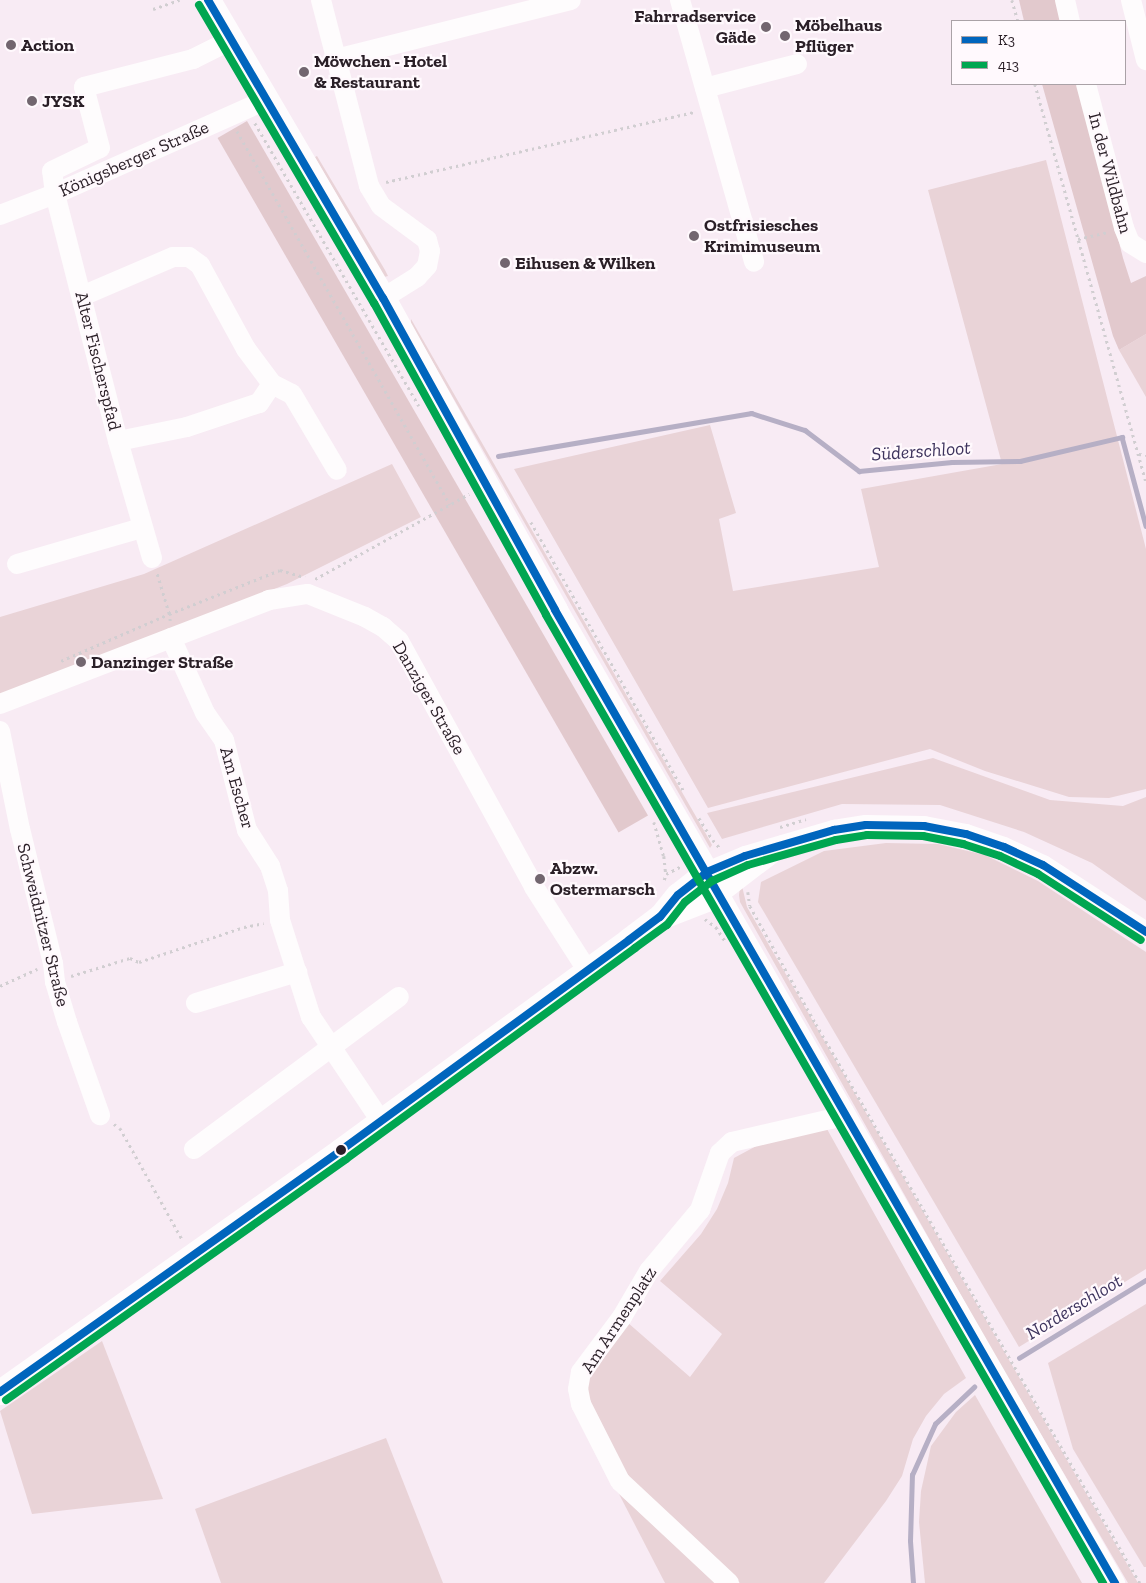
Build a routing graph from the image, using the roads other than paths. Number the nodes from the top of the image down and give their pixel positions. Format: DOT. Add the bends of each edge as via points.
graph roads {
  1 [pos="208,0"];
  2 [pos="321,0"];
  3 [pos="571,0"];
  4 [pos="680,0"];
  5 [pos="1065,0"];
  6 [pos="1131,0"];
  7 [pos="1070,20"];
  8 [pos="230,40"];
  9 [pos="336,59"];
  10 [pos="1146,60"];
  11 [pos="797,64"];
  12 [pos="1086,85"];
  13 [pos="705,88"];
  14 [pos="247,108"];
  15 [pos="55,194"];
  16 [pos="0,215"];
  17 [pos="1146,253"];
  18 [pos="754,262"];
  19 [pos="82,296"];
  20 [pos="383,298"];
  21 [pos="272,384"];
  22 [pos="118,441"];
  23 [pos="337,470"];
  24 [pos="142,528"];
  25 [pos="17,564"];
  26 [pos="154,567"];
  27 [pos="171,638"];
  28 [pos="0,704"];
  29 [pos="0,731"];
  30 [pos="783,845"];
  31 [pos="707,872"];
  32 [pos="719,894"];
  33 [pos="660,917"];
  34 [pos="1146,932"];
  35 [pos="588,970"];
  36 [pos="297,972"];
  37 [pos="399,997"];
  38 [pos="196,1003"];
  39 [pos="331,1046"];
  40 [pos="845,1113"];
  41 [pos="100,1115"];
  42 [pos="381,1121"];
  43 [pos="194,1149"];
  44 [pos="0,1392"];
  45 [pos="729,1583"];
  46 [pos="1115,1583"];
  1 -- 8 [label="main road"];
  2 -- 9 [label="street"];
  3 -- 9 [label="street"];
  4 -- 13 [label="street"];
  5 -- 7 [label="street"];
  6 -- 10 [label="street"];
  8 -- 14 [label="main road"];
  8 -- 15 [label="street, Alter Fischerspfad" via="193,59 84,87 100,148 52,171"];
  9 -- 20 [label="street" via="369,186 381,206 427,240 430,251 427,266 417,277"];
  11 -- 13 [label="street"];
  12 -- 17 [label="street, In der Wildbahn" via="1124,228 1130,243"];
  13 -- 18 [label="street"];
  14 -- 15 [label="street, Königsberger Straße"];
  14 -- 20 [label="main road"];
  15 -- 16 [label="street, Königsberger Straße"];
  15 -- 19 [label="street, Alter Fischerspfad"];
  19 -- 21 [label="street" via="173,257 189,257 200,265 246,348"];
  19 -- 22 [label="street, Alter Fischerspfad"];
  20 -- 31 [label="main road" via="555,610"];
  21 -- 22 [label="street" via="259,403 187,427"];
  21 -- 23 [label="street" via="292,394"];
  22 -- 24 [label="street, Alter Fischerspfad"];
  24 -- 25 [label="street"];
  24 -- 26 [label="street, Alter Fischerspfad"];
  27 -- 28 [label="street, Danziger Straße"];
  27 -- 35 [label="street, Danziger Straße" via="269,600 308,594 383,627 399,641 530,880"];
  27 -- 36 [label="street, Am Escher" via="205,713 224,740 247,830 270,866 278,891 280,920"];
  29 -- 41 [label="street, Schweidnitzer Straße" via="55,982"];
  30 -- 31 [label="street"];
  30 -- 32 [label="street"];
  30 -- 34 [label="street" via="834,830 866,825 924,826 966,834 1043,865"];
  31 -- 32 [label="main road"];
  31 -- 33 [label="main road" via="678,895"];
  32 -- 33 [label="main road"];
  32 -- 40 [label="street"];
  33 -- 35 [label="main road"];
  35 -- 42 [label="main road"];
  36 -- 38 [label="street"];
  36 -- 39 [label="street, Am Escher" via="311,1017"];
  37 -- 39 [label="street"];
  39 -- 42 [label="street, Am Escher"];
  39 -- 43 [label="street"];
  40 -- 45 [label="street, Am Armenplatz" via="732,1142 720,1153 700,1210 649,1271 622,1317 582,1372 578,1389 581,1404 620,1481"];
  40 -- 46 [label="street"];
  42 -- 44 [label="main road"];
}
